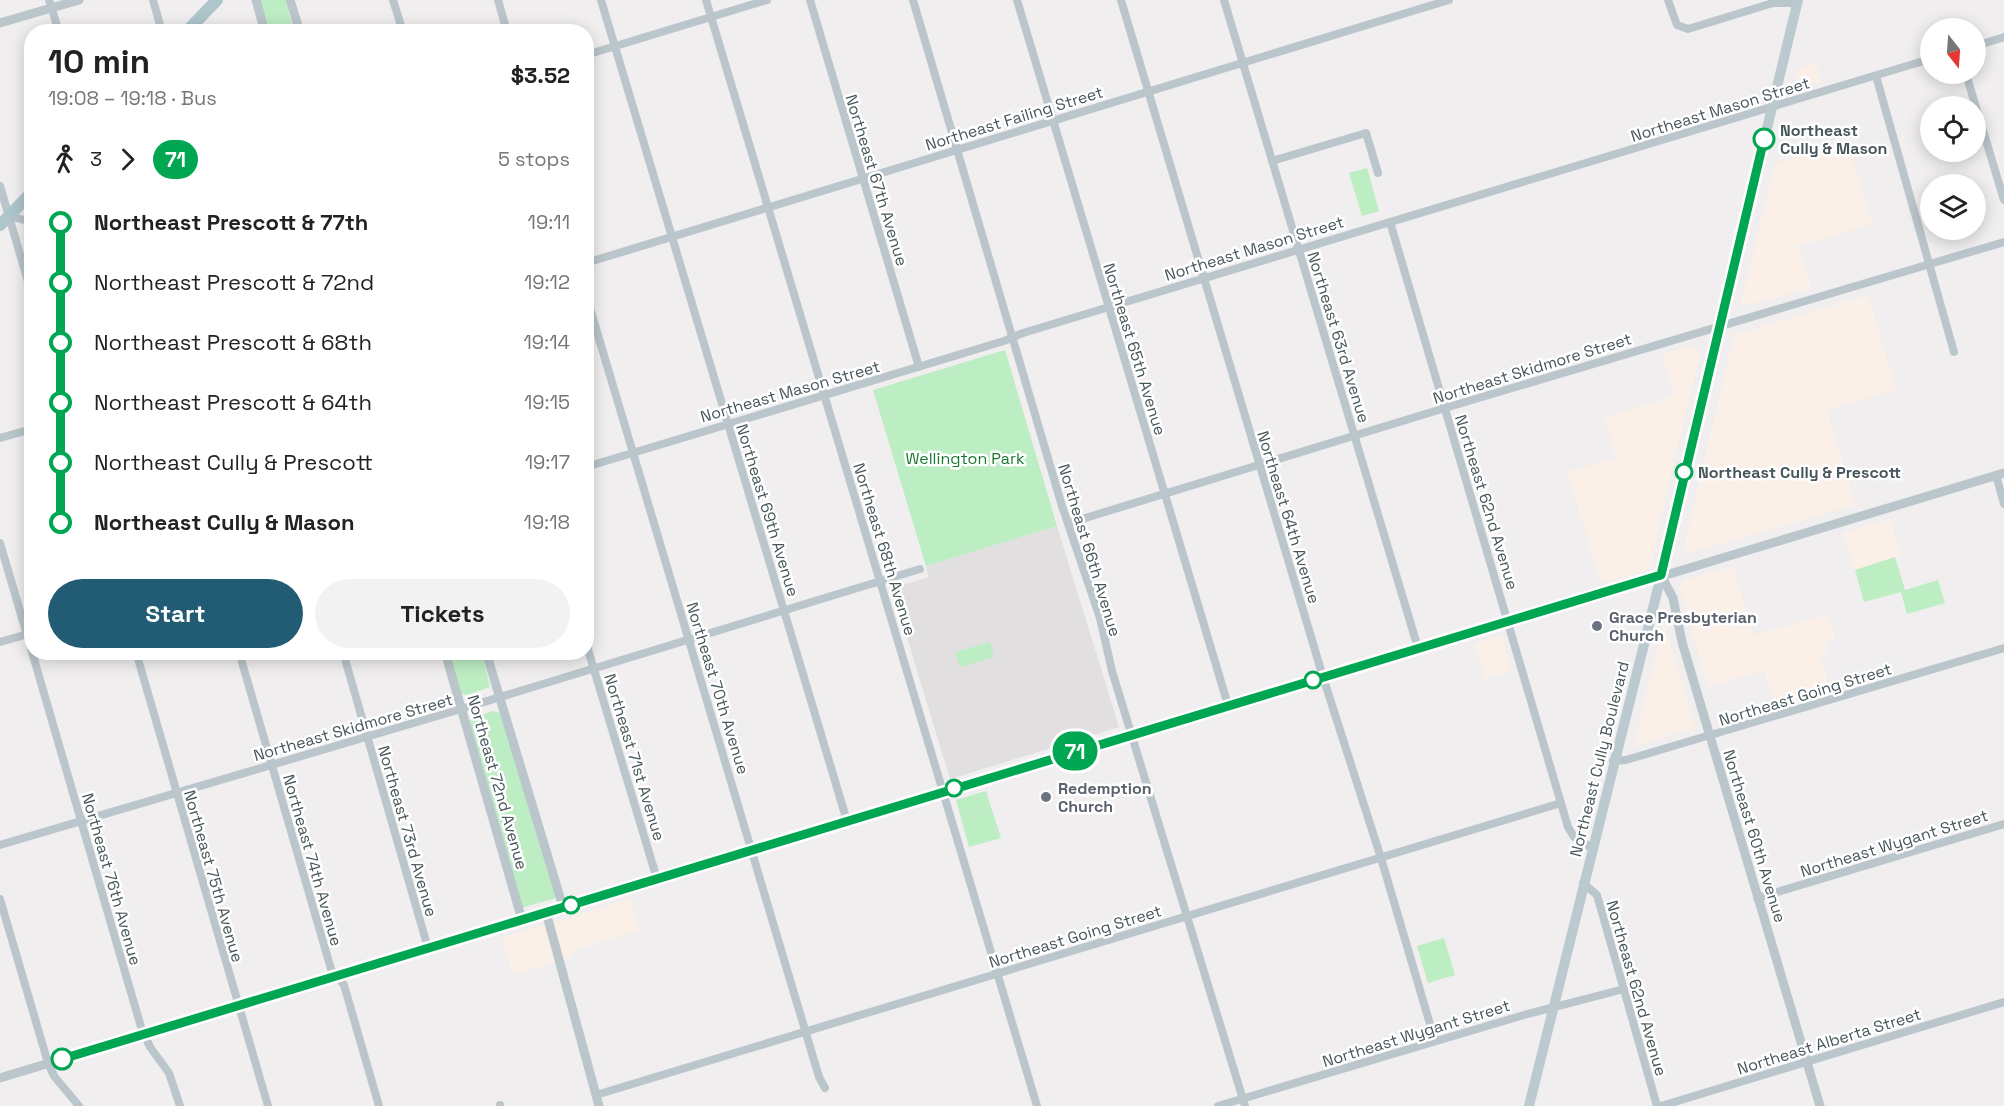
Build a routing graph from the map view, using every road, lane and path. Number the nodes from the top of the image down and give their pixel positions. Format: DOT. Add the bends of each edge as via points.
graph roads {
  1 [pos="79,0"];
  2 [pos="153,0"];
  3 [pos="217,0"];
  4 [pos="256,0"];
  5 [pos="290,0"];
  6 [pos="393,0"];
  7 [pos="498,0"];
  8 [pos="601,0"];
  9 [pos="706,0"];
  10 [pos="767,0"];
  11 [pos="810,0"];
  12 [pos="913,0"];
  13 [pos="1017,0"];
  14 [pos="1121,0"];
  15 [pos="1224,0"];
  16 [pos="1449,0"];
  17 [pos="1668,0"];
  18 [pos="1798,2"];
  19 [pos="51,4"];
  20 [pos="712,17"];
  21 [pos="0,23"];
  22 [pos="57,24"];
  23 [pos="160,24"];
  24 [pos="194,24"];
  25 [pos="263,24"];
  26 [pos="298,24"];
  27 [pos="400,24"];
  28 [pos="505,24"];
  29 [pos="2004,37"];
  30 [pos="1986,43"];
  31 [pos="615,46"];
  32 [pos="594,53"];
  33 [pos="1243,62"];
  34 [pos="1920,62"];
  35 [pos="1876,76"];
  36 [pos="1969,84"];
  37 [pos="1148,91"];
  38 [pos="1772,108"];
  39 [pos="1053,120"];
  40 [pos="958,149"];
  41 [pos="1272,161"];
  42 [pos="1378,173"];
  43 [pos="863,178"];
  44 [pos="0,186"];
  45 [pos="24,200"];
  46 [pos="2004,200"];
  47 [pos="768,208"];
  48 [pos="4,221"];
  49 [pos="24,222"];
  50 [pos="1390,222"];
  51 [pos="672,237"];
  52 [pos="2004,242"];
  53 [pos="1298,248"];
  54 [pos="594,261"];
  55 [pos="1930,264"];
  56 [pos="24,274"];
  57 [pos="1204,277"];
  58 [pos="1109,307"];
  59 [pos="594,323"];
  60 [pos="1719,328"];
  61 [pos="1013,338"];
  62 [pos="1954,352"];
  63 [pos="919,367"];
  64 [pos="825,393"];
  65 [pos="1444,408"];
  66 [pos="728,423"];
  67 [pos="24,431"];
  68 [pos="1354,435"];
  69 [pos="0,438"];
  70 [pos="633,452"];
  71 [pos="594,464"];
  72 [pos="1259,464"];
  73 [pos="2000,474"];
  74 [pos="1164,494"];
  75 [pos="2004,504"];
  76 [pos="1069,523"];
  77 [pos="0,543"];
  78 [pos="920,569"];
  79 [pos="1661,575"];
  80 [pos="881,582"];
  81 [pos="784,610"];
  82 [pos="24,618"];
  83 [pos="1509,620"];
  84 [pos="24,635"];
  85 [pos="689,639"];
  86 [pos="0,642"];
  87 [pos="1418,648"];
  88 [pos="2004,648"];
  89 [pos="34,660"];
  90 [pos="138,660"];
  91 [pos="241,660"];
  92 [pos="345,660"];
  93 [pos="447,660"];
  94 [pos="488,660"];
  95 [pos="591,660"];
  96 [pos="594,668"];
  97 [pos="1323,676"];
  98 [pos="500,697"];
  99 [pos="1228,705"];
  100 [pos="461,709"];
  101 [pos="1132,734"];
  102 [pos="367,736"];
  103 [pos="1709,736"];
  104 [pos="1613,761"];
  105 [pos="271,765"];
  106 [pos="943,792"];
  107 [pos="176,793"];
  108 [pos="1561,803"];
  109 [pos="81,821"];
  110 [pos="847,821"];
  111 [pos="2004,824"];
  112 [pos="0,845"];
  113 [pos="1592,848"];
  114 [pos="752,850"];
  115 [pos="1381,858"];
  116 [pos="657,879"];
  117 [pos="1583,883"];
  118 [pos="1757,898"];
  119 [pos="0,899"];
  120 [pos="562,907"];
  121 [pos="546,912"];
  122 [pos="1187,916"];
  123 [pos="522,920"];
  124 [pos="428,948"];
  125 [pos="996,974"];
  126 [pos="337,976"];
  127 [pos="1624,989"];
  128 [pos="2004,1002"];
  129 [pos="238,1006"];
  130 [pos="1553,1008"];
  131 [pos="806,1032"];
  132 [pos="143,1035"];
  133 [pos="1435,1041"];
  134 [pos="1806,1062"];
  135 [pos="48,1063"];
  136 [pos="0,1078"];
  137 [pos="825,1088"];
  138 [pos="596,1095"];
  139 [pos="1244,1102"];
  140 [pos="79,1106"];
  141 [pos="180,1106"];
  142 [pos="268,1106"];
  143 [pos="379,1106"];
  144 [pos="599,1106"];
  145 [pos="1037,1106"];
  146 [pos="1218,1106"];
  147 [pos="1529,1106"];
  148 [pos="1659,1106"];
  149 [pos="1820,1106"];
  1 -- 19 [label="street"];
  2 -- 23 [label="street"];
  3 -- 24 [label="main road"];
  4 -- 25 [label="street"];
  5 -- 26 [label="street"];
  6 -- 27 [label="street"];
  7 -- 28 [label="street"];
  8 -- 31 [label="street, Northeast 69th Avenue"];
  9 -- 20 [label="street, Northeast 68th Avenue"];
  10 -- 20 [label="street"];
  11 -- 43 [label="street, Northeast 67th Avenue"];
  12 -- 40 [label="street, Northeast 66th Avenue"];
  13 -- 39 [label="street, Northeast 65th Avenue"];
  14 -- 37 [label="street, Northeast 64th Avenue"];
  15 -- 33 [label="street, Northeast 63rd Avenue"];
  16 -- 33 [label="street, Northeast Failing Street"];
  17 -- 18 [label="street" via="1673,18 1682,28 1708,25 1773,3"];
  18 -- 38 [label="main road, Northeast Cully Boulevard"];
  19 -- 21 [label="street"];
  19 -- 22 [label="street"];
  20 -- 31 [label="street"];
  20 -- 47 [label="street, Northeast 68th Avenue"];
  29 -- 30 [label="street"];
  31 -- 32 [label="street"];
  31 -- 51 [label="street, Northeast 69th Avenue"];
  33 -- 37 [label="street, Northeast Failing Street"];
  33 -- 41 [label="street, Northeast 63rd Avenue"];
  34 -- 35 [label="street, Northeast Mason Street"];
  35 -- 38 [label="street, Northeast Mason Street"];
  35 -- 55 [label="street"];
  36 -- 46 [label="street"];
  37 -- 39 [label="street, Northeast Failing Street"];
  37 -- 57 [label="street, Northeast 64th Avenue"];
  38 -- 50 [label="street, Northeast Mason Street"];
  38 -- 60 [label="main road, Northeast Cully Boulevard"];
  39 -- 40 [label="street, Northeast Failing Street"];
  39 -- 58 [label="street, Northeast 65th Avenue"];
  40 -- 43 [label="street, Northeast Failing Street"];
  40 -- 61 [label="street, Northeast 66th Avenue"];
  41 -- 42 [label="street" via="1366,133"];
  41 -- 53 [label="street, Northeast 63rd Avenue"];
  43 -- 47 [label="street, Northeast Failing Street"];
  43 -- 63 [label="street, Northeast 67th Avenue"];
  44 -- 48 [label="street"];
  45 -- 48 [label="main road"];
  47 -- 51 [label="street, Northeast Failing Street"];
  47 -- 64 [label="street, Northeast 68th Avenue"];
  48 -- 49 [label="street"];
  48 -- 56 [label="street"];
  50 -- 53 [label="street, Northeast Mason Street"];
  50 -- 65 [label="street, Northeast 62nd Avenue"];
  51 -- 54 [label="street, Northeast Failing Street"];
  51 -- 66 [label="street, Northeast 69th Avenue"];
  52 -- 55 [label="street, Northeast Skidmore Street"];
  53 -- 57 [label="street, Northeast Mason Street"];
  53 -- 68 [label="street, Northeast 63rd Avenue"];
  55 -- 60 [label="street, Northeast Skidmore Street"];
  55 -- 62 [label="street"];
  57 -- 58 [label="street, Northeast Mason Street"];
  57 -- 72 [label="street, Northeast 64th Avenue"];
  58 -- 61 [label="street, Northeast Mason Street"];
  58 -- 74 [label="street, Northeast 65th Avenue"];
  59 -- 70 [label="street, Northeast 70th Avenue"];
  60 -- 65 [label="street, Northeast Skidmore Street"];
  60 -- 79 [label="main road, Northeast Cully Boulevard"];
  61 -- 63 [label="street, Northeast Mason Street"];
  61 -- 76 [label="street, Northeast 66th Avenue"];
  63 -- 64 [label="street, Northeast Mason Street"];
  64 -- 66 [label="street, Northeast Mason Street"];
  64 -- 80 [label="street, Northeast 68th Avenue"];
  65 -- 68 [label="street, Northeast Skidmore Street"];
  65 -- 83 [label="street, Northeast 62nd Avenue"];
  66 -- 70 [label="street, Northeast Mason Street"];
  66 -- 81 [label="street, Northeast 69th Avenue"];
  67 -- 69 [label="street"];
  68 -- 72 [label="street, Northeast Skidmore Street"];
  68 -- 87 [label="street, Northeast 63rd Avenue"];
  70 -- 71 [label="street, Northeast Mason Street"];
  70 -- 85 [label="street, Northeast 70th Avenue"];
  72 -- 74 [label="street, Northeast Skidmore Street"];
  72 -- 97 [label="street, Northeast 64th Avenue"];
  73 -- 75 [label="street"];
  73 -- 79 [label="street"];
  74 -- 76 [label="street, Northeast Skidmore Street"];
  74 -- 99 [label="street, Northeast 65th Avenue"];
  76 -- 101 [label="street, Northeast 66th Avenue"];
  77 -- 82 [label="street, Northeast 76th Avenue"];
  78 -- 80 [label="street, Northeast Skidmore Street"];
  79 -- 83 [label="street"];
  79 -- 103 [label="street, Northeast 60th Avenue" via="1672,598"];
  79 -- 104 [label="main road, Northeast Cully Boulevard"];
  80 -- 81 [label="street, Northeast Skidmore Street"];
  80 -- 106 [label="street, Northeast 68th Avenue"];
  81 -- 85 [label="street, Northeast Skidmore Street"];
  81 -- 110 [label="street, Northeast 69th Avenue"];
  83 -- 87 [label="street"];
  83 -- 108 [label="street, Northeast 62nd Avenue"];
  84 -- 86 [label="street"];
  85 -- 96 [label="street, Northeast Skidmore Street"];
  85 -- 114 [label="street, Northeast 70th Avenue"];
  87 -- 97 [label="street"];
  88 -- 103 [label="street, Northeast Going Street"];
  89 -- 109 [label="street, Northeast 76th Avenue"];
  90 -- 107 [label="street, Northeast 75th Avenue"];
  91 -- 105 [label="street, Northeast 74th Avenue"];
  92 -- 102 [label="street, Northeast 73rd Avenue"];
  93 -- 100 [label="street, Northeast 72nd Avenue"];
  94 -- 98 [label="street, Northeast 72nd Avenue"];
  95 -- 96 [label="street, Northeast 71st Avenue"];
  96 -- 98 [label="street, Northeast Skidmore Street"];
  96 -- 116 [label="street, Northeast 71st Avenue"];
  97 -- 99 [label="street"];
  97 -- 115 [label="street, Northeast 64th Avenue"];
  98 -- 100 [label="street, Northeast Skidmore Street"];
  98 -- 120 [label="street, Northeast 72nd Avenue"];
  99 -- 101 [label="street"];
  100 -- 102 [label="street, Northeast Skidmore Street"];
  100 -- 123 [label="street, Northeast 72nd Avenue"];
  101 -- 106 [label="street"];
  101 -- 122 [label="street, Northeast 66th Avenue"];
  102 -- 105 [label="street, Northeast Skidmore Street"];
  102 -- 124 [label="street, Northeast 73rd Avenue"];
  103 -- 104 [label="street, Northeast Going Street"];
  103 -- 118 [label="street, Northeast 60th Avenue"];
  104 -- 113 [label="main road, Northeast Cully Boulevard"];
  105 -- 107 [label="street, Northeast Skidmore Street"];
  105 -- 126 [label="street, Northeast 74th Avenue" via="331,969"];
  106 -- 110 [label="street"];
  106 -- 125 [label="street, Northeast 68th Avenue"];
  107 -- 109 [label="street, Northeast Skidmore Street"];
  107 -- 129 [label="street, Northeast 75th Avenue"];
  108 -- 113 [label="street, Northeast 62nd Avenue" via="1571,834"];
  108 -- 115 [label="street, Northeast Going Street"];
  109 -- 112 [label="street, Northeast Skidmore Street"];
  109 -- 132 [label="street, Northeast 76th Avenue"];
  110 -- 114 [label="street"];
  111 -- 118 [label="street, Northeast Wygant Street"];
  113 -- 117 [label="main road, Northeast Cully Boulevard"];
  114 -- 116 [label="street"];
  114 -- 131 [label="street, Northeast 70th Avenue"];
  115 -- 122 [label="street, Northeast Going Street"];
  115 -- 133 [label="street, Northeast 64th Avenue"];
  116 -- 120 [label="street"];
  117 -- 127 [label="street, Northeast 62nd Avenue" via="1597,895"];
  117 -- 130 [label="main road, Northeast Cully Boulevard"];
  118 -- 134 [label="street, Northeast 60th Avenue"];
  119 -- 135 [label="street"];
  120 -- 121 [label="street"];
  121 -- 123 [label="street"];
  121 -- 138 [label="street"];
  122 -- 125 [label="street, Northeast Going Street"];
  122 -- 139 [label="street, Northeast 66th Avenue"];
  123 -- 124 [label="street"];
  124 -- 126 [label="street"];
  125 -- 131 [label="street, Northeast Going Street"];
  125 -- 145 [label="street, Northeast 68th Avenue"];
  126 -- 129 [label="street"];
  126 -- 143 [label="street, Northeast 74th Avenue" via="344,985"];
  127 -- 130 [label="street, Northeast Wygant Street"];
  127 -- 148 [label="street, Northeast 62nd Avenue"];
  128 -- 134 [label="street, Northeast Alberta Street"];
  129 -- 132 [label="street"];
  129 -- 142 [label="street, Northeast 75th Avenue"];
  130 -- 133 [label="street, Northeast Wygant Street"];
  130 -- 147 [label="main road, Northeast Cully Boulevard"];
  131 -- 137 [label="street, Northeast 70th Avenue"];
  131 -- 138 [label="street, Northeast Going Street"];
  132 -- 135 [label="street"];
  132 -- 141 [label="street, Northeast 76th Avenue" via="169,1073"];
  133 -- 139 [label="street, Northeast Wygant Street"];
  134 -- 148 [label="street, Northeast Alberta Street"];
  134 -- 149 [label="street, Northeast 60th Avenue"];
  135 -- 136 [label="street"];
  135 -- 140 [label="street"];
  138 -- 144 [label="street"];
  139 -- 146 [label="street, Northeast Wygant Street"];
}
